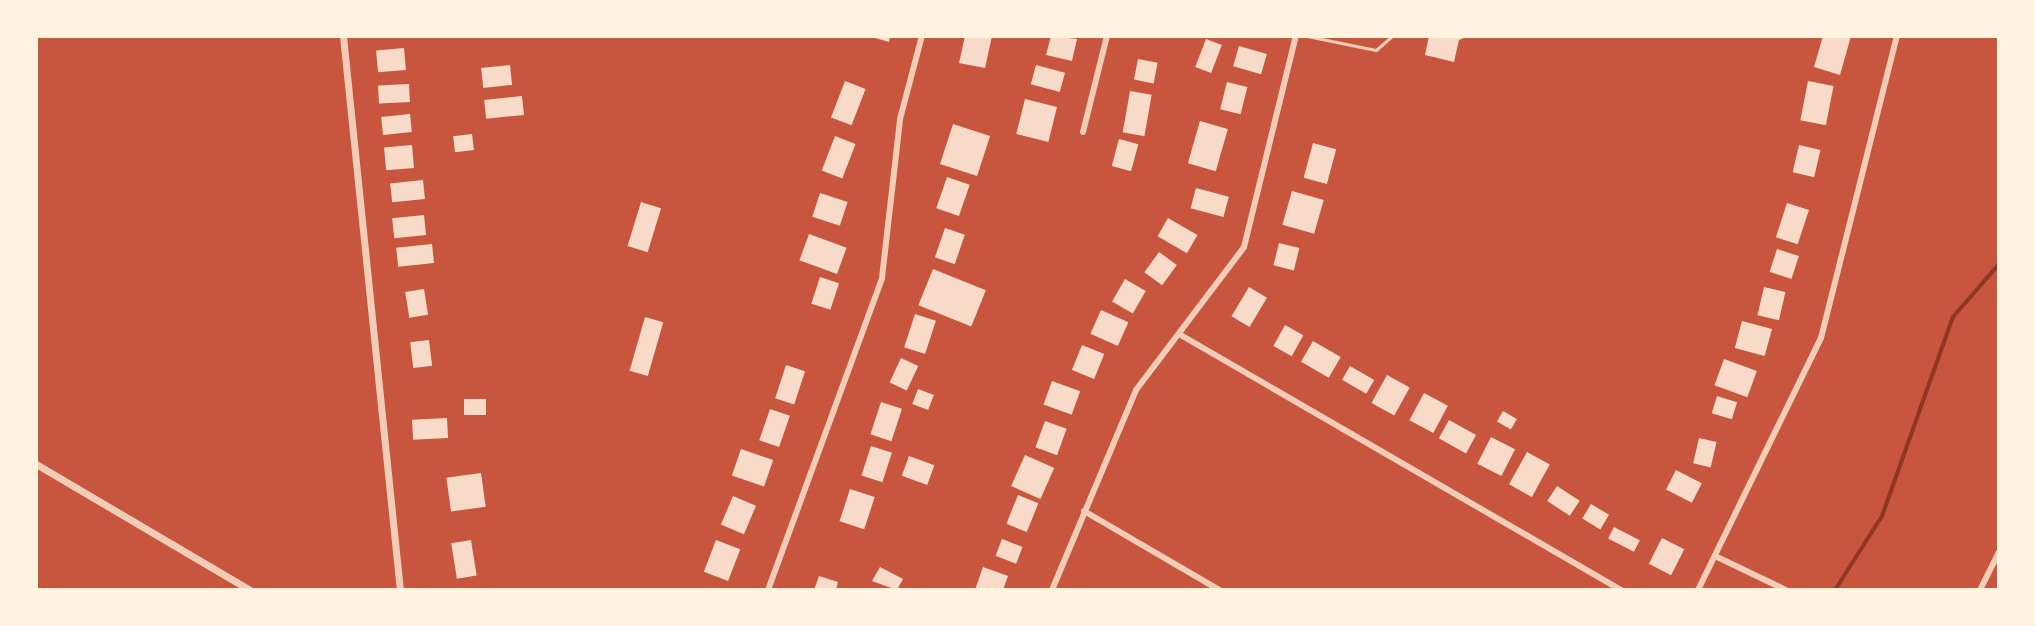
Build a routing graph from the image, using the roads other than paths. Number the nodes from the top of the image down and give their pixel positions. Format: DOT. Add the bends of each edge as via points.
graph roads {
  1 [pos="343,36"];
  2 [pos="922,36"];
  3 [pos="1107,36"];
  4 [pos="1296,36"];
  5 [pos="1307,36"];
  6 [pos="1392,36"];
  7 [pos="1897,36"];
  8 [pos="1083,132"];
  9 [pos="1179,334"];
  10 [pos="36,464"];
  11 [pos="1084,511"];
  12 [pos="1999,552"];
  13 [pos="1715,556"];
  14 [pos="250,590"];
  15 [pos="400,590"];
  16 [pos="768,590"];
  17 [pos="1052,590"];
  18 [pos="1219,590"];
  19 [pos="1621,590"];
  20 [pos="1698,590"];
  21 [pos="1786,590"];
  22 [pos="1980,590"];
  1 -- 15 [label="street"];
  2 -- 16 [label="street" via="900,119 882,278"];
  3 -- 8 [label="street"];
  4 -- 9 [label="street" via="1244,247"];
  5 -- 6 [label="lane" via="1376,50"];
  7 -- 13 [label="street" via="1821,338"];
  9 -- 11 [label="street" via="1136,390"];
  9 -- 19 [label="street"];
  10 -- 14 [label="street"];
  11 -- 17 [label="street"];
  11 -- 18 [label="street"];
  12 -- 22 [label="street"];
  13 -- 20 [label="street"];
  13 -- 21 [label="street"];
}
